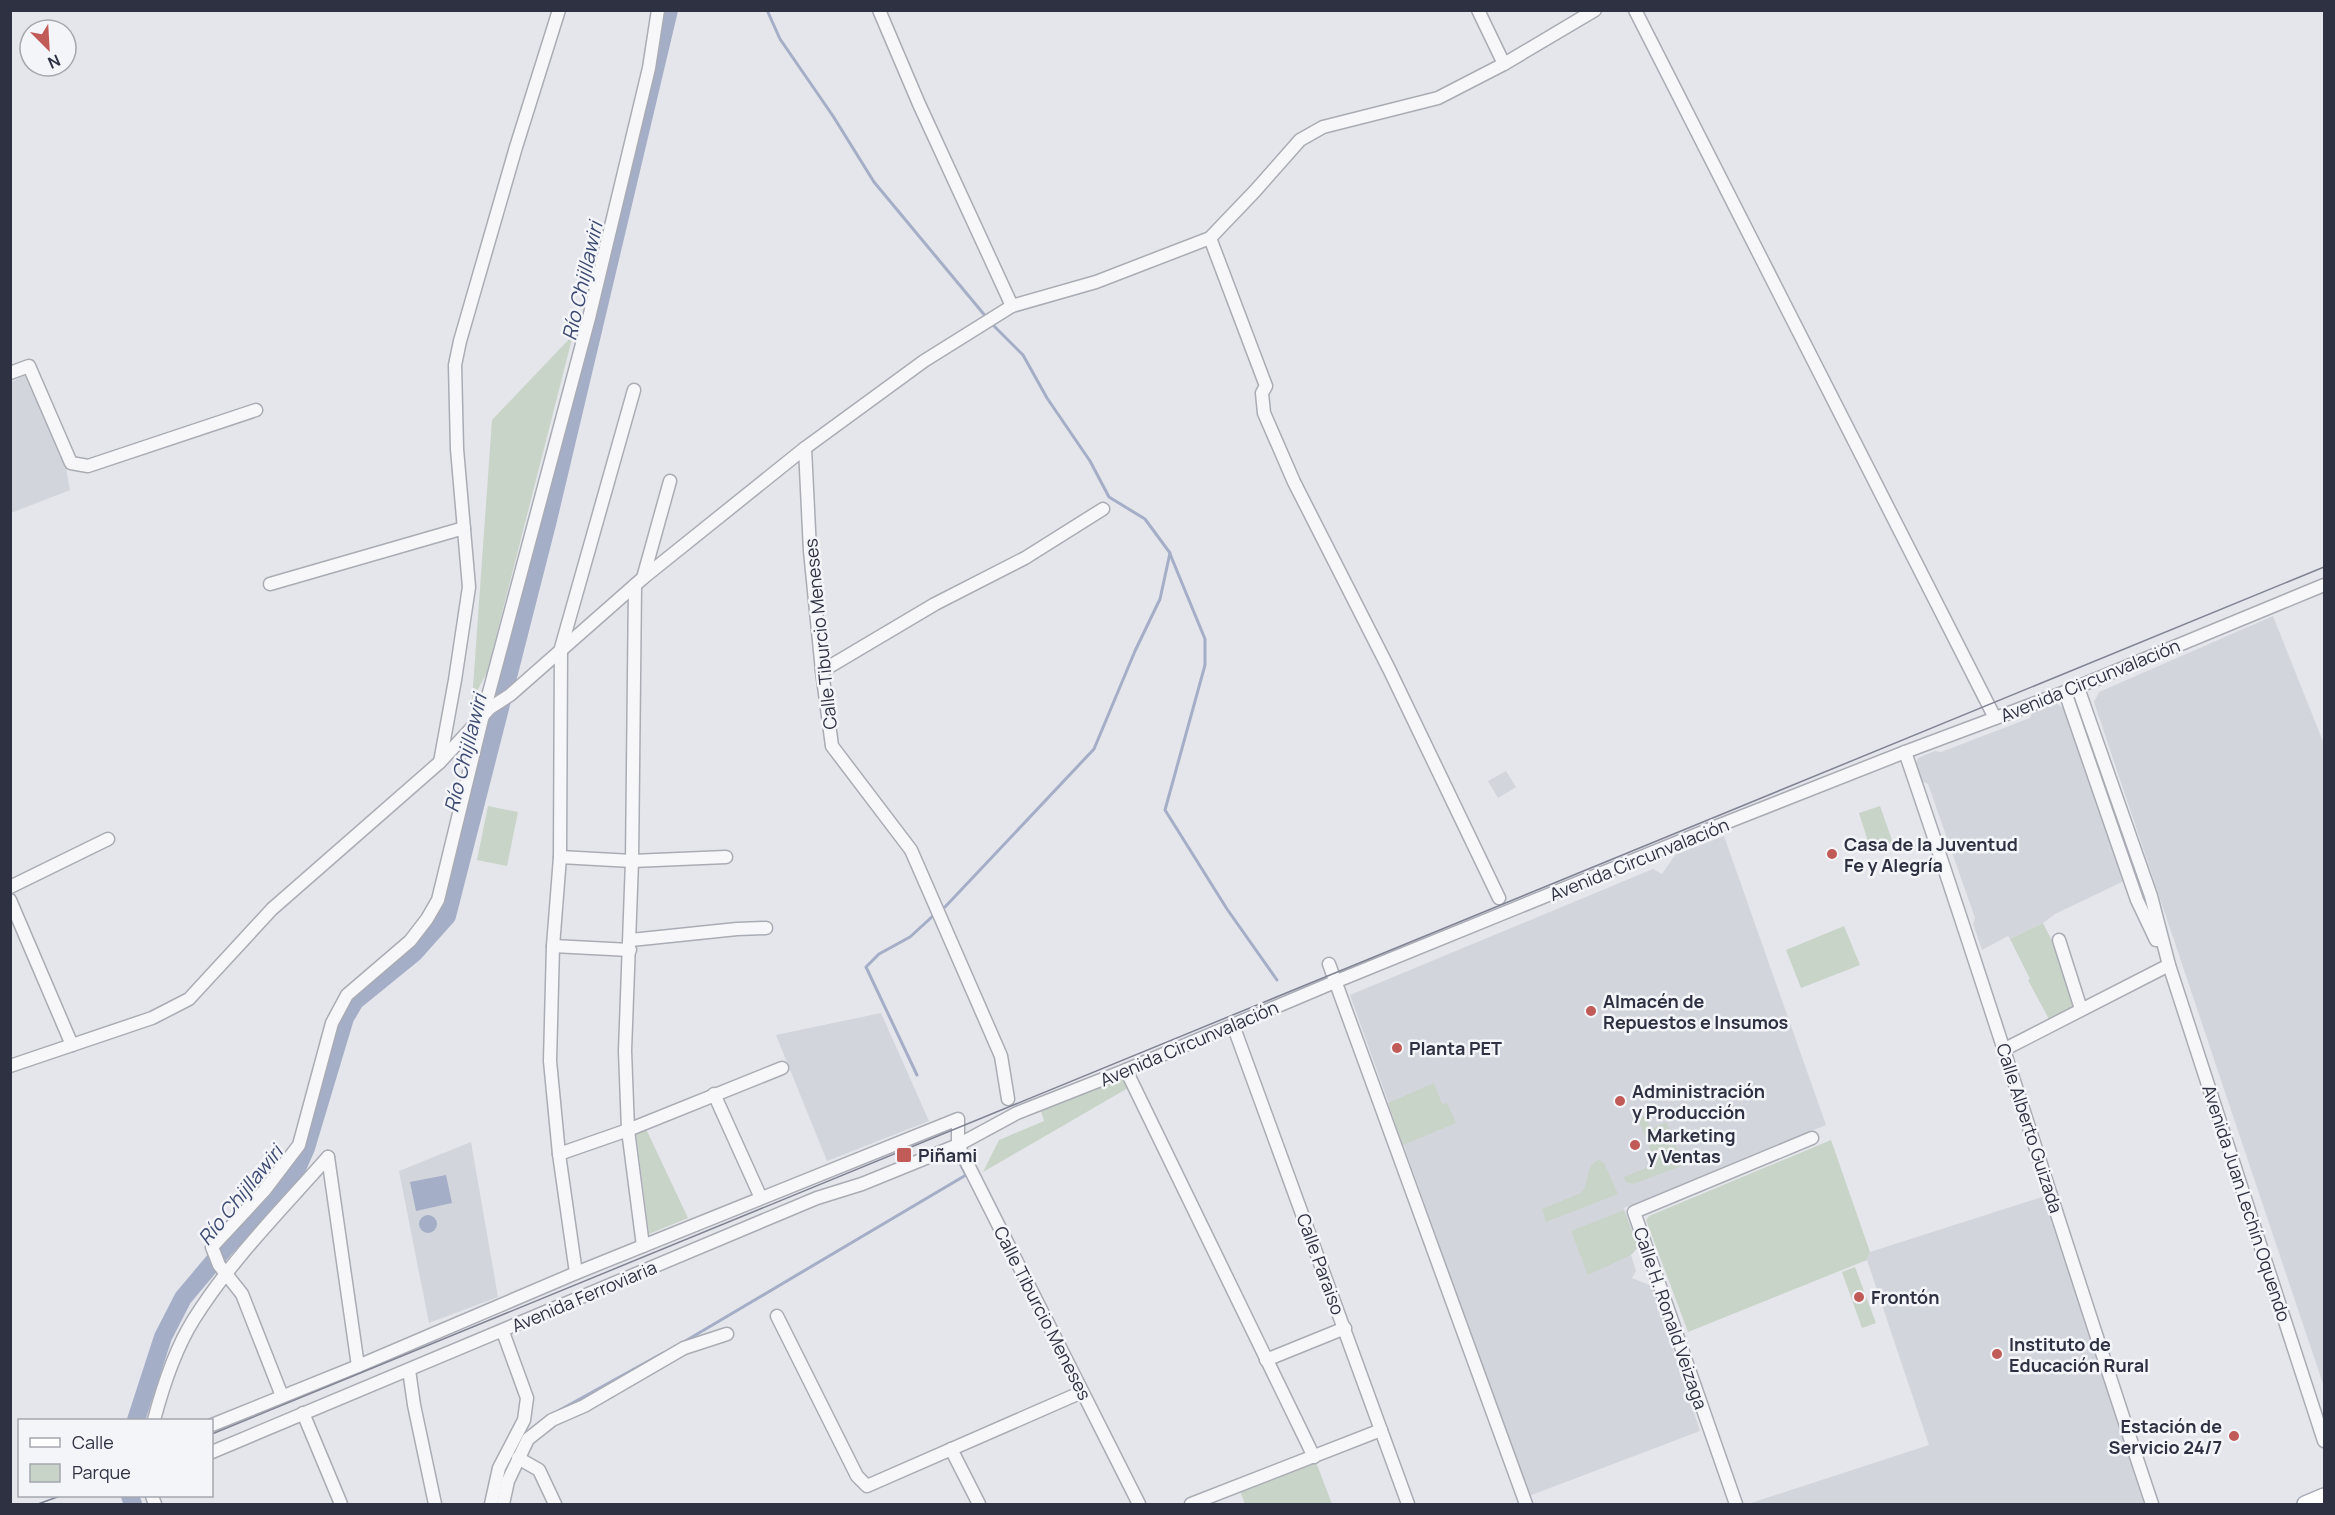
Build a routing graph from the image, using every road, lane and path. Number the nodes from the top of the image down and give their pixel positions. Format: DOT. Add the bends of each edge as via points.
graph roads {
  1 [pos="559,10"];
  2 [pos="658,10"];
  3 [pos="879,10"];
  4 [pos="1478,10"];
  5 [pos="1595,10"];
  6 [pos="1635,10"];
  7 [pos="1504,64"];
  8 [pos="1210,238"];
  9 [pos="1012,306"];
  10 [pos="10,373"];
  11 [pos="634,390"];
  12 [pos="256,410"];
  13 [pos="805,448"];
  14 [pos="670,481"];
  15 [pos="1103,509"];
  16 [pos="464,528"];
  17 [pos="639,582"];
  18 [pos="270,584"];
  19 [pos="2325,585"];
  20 [pos="561,648"];
  21 [pos="822,671"];
  22 [pos="2077,685"];
  23 [pos="2064,692"];
  24 [pos="487,712"];
  25 [pos="1995,718"];
  26 [pos="1905,752"];
  27 [pos="440,762"];
  28 [pos="108,839"];
  29 [pos="560,857"];
  30 [pos="726,857"];
  31 [pos="632,861"];
  32 [pos="10,887"];
  33 [pos="1499,898"];
  34 [pos="10,900"];
  35 [pos="766,928"];
  36 [pos="2059,940"];
  37 [pos="630,945"];
  38 [pos="553,946"];
  39 [pos="1329,964"];
  40 [pos="2169,965"];
  41 [pos="1337,981"];
  42 [pos="2081,1010"];
  43 [pos="1233,1025"];
  44 [pos="72,1045"];
  45 [pos="2005,1049"];
  46 [pos="10,1066"];
  47 [pos="782,1068"];
  48 [pos="1126,1070"];
  49 [pos="714,1094"];
  50 [pos="1008,1099"];
  51 [pos="958,1119"];
  52 [pos="628,1130"];
  53 [pos="1812,1138"];
  54 [pos="958,1145"];
  55 [pos="559,1154"];
  56 [pos="761,1198"];
  57 [pos="643,1246"];
  58 [pos="223,1268"];
  59 [pos="576,1273"];
  60 [pos="529,1293"];
  61 [pos="777,1316"];
  62 [pos="525,1320"];
  63 [pos="1345,1328"];
  64 [pos="503,1332"];
  65 [pos="727,1334"];
  66 [pos="1266,1360"];
  67 [pos="358,1366"];
  68 [pos="409,1370"];
  69 [pos="1082,1392"];
  70 [pos="282,1396"];
  71 [pos="303,1413"];
  72 [pos="154,1419"];
  73 [pos="213,1425"];
  74 [pos="1382,1430"];
  75 [pos="2325,1441"];
  76 [pos="951,1449"];
  77 [pos="213,1452"];
  78 [pos="1314,1457"];
  79 [pos="518,1458"];
  80 [pos="2325,1497"];
  81 [pos="341,1504"];
  82 [pos="435,1504"];
  83 [pos="491,1504"];
  84 [pos="503,1504"];
  85 [pos="555,1504"];
  86 [pos="979,1504"];
  87 [pos="1139,1504"];
  88 [pos="1191,1504"];
  89 [pos="1408,1504"];
  90 [pos="1526,1504"];
  91 [pos="1736,1504"];
  92 [pos="2152,1504"];
  93 [pos="2305,1504"];
  1 -- 16 [label="street" via="455,364"];
  2 -- 24 [label="street" via="649,68 590,318"];
  3 -- 9 [label="street"];
  4 -- 7 [label="street"];
  5 -- 7 [label="street"];
  6 -- 25 [label="street"];
  7 -- 8 [label="street" via="1438,98 1323,127 1300,140"];
  8 -- 9 [label="street" via="1096,282"];
  8 -- 33 [label="street" via="1266,386 1262,393 1264,413 1294,482"];
  9 -- 13 [label="street" via="924,361"];
  10 -- 12 [label="street" via="29,366 71,463 88,466"];
  11 -- 20 [label="street"];
  13 -- 17 [label="street"];
  13 -- 21 [label="street, Calle Tiburcio Meneses"];
  14 -- 17 [label="street"];
  15 -- 21 [label="street" via="1025,558 934,604"];
  16 -- 18 [label="street"];
  16 -- 27 [label="street" via="469,587"];
  17 -- 20 [label="street"];
  17 -- 31 [label="street"];
  19 -- 22 [label="street, Avenida Circunvalación"];
  20 -- 24 [label="street"];
  20 -- 29 [label="street"];
  21 -- 50 [label="street, Calle Tiburcio Meneses" via="832,746 911,850 1001,1056"];
  22 -- 23 [label="street, Avenida Circunvalación"];
  22 -- 40 [label="street, Avenida Juan Lechín Oquendo" via="2151,896"];
  23 -- 25 [label="street, Avenida Circunvalación"];
  23 -- 40 [label="street, Avenida Juan Lechín Oquendo" via="2137,900"];
  24 -- 27 [label="street"];
  24 -- 58 [label="street" via="438,900 410,941 347,995 332,1023 299,1145 264,1191 212,1247"];
  25 -- 26 [label="street, Avenida Circunvalación"];
  26 -- 41 [label="street, Avenida Circunvalación"];
  26 -- 45 [label="street, Calle Alberto Guizada"];
  27 -- 44 [label="street" via="272,909 189,999 152,1017"];
  28 -- 32 [label="street"];
  29 -- 31 [label="street"];
  29 -- 38 [label="street"];
  30 -- 31 [label="street"];
  31 -- 37 [label="street"];
  34 -- 44 [label="street"];
  35 -- 37 [label="street" via="737,928"];
  36 -- 42 [label="street"];
  37 -- 38 [label="street"];
  37 -- 52 [label="street" via="625,1050"];
  38 -- 55 [label="street" via="550,1061"];
  39 -- 41 [label="street"];
  40 -- 42 [label="street"];
  40 -- 75 [label="street, Avenida Juan Lechín Oquendo"];
  41 -- 43 [label="street, Avenida Circunvalación"];
  41 -- 90 [label="street"];
  42 -- 45 [label="street"];
  43 -- 48 [label="street, Avenida Circunvalación"];
  43 -- 63 [label="street, Calle Paraiso"];
  44 -- 46 [label="street"];
  45 -- 92 [label="street, Calle Alberto Guizada"];
  47 -- 49 [label="street"];
  48 -- 54 [label="street, Avenida Circunvalación" via="1017,1113"];
  48 -- 66 [label="street"];
  49 -- 52 [label="street"];
  49 -- 56 [label="street"];
  51 -- 54 [label="street, Calle Tiburcio Meneses"];
  51 -- 56 [label="street, Avenida Ferroviaria"];
  52 -- 55 [label="street"];
  52 -- 57 [label="street"];
  53 -- 91 [label="street, Calle H. Ronald Veizaga" via="1634,1212"];
  54 -- 62 [label="street, Avenida Ferroviaria" via="817,1198"];
  54 -- 69 [label="street, Calle Tiburcio Meneses"];
  55 -- 59 [label="street"];
  56 -- 57 [label="street, Avenida Ferroviaria"];
  57 -- 59 [label="street, Avenida Ferroviaria"];
  58 -- 67 [label="street" via="328,1157"];
  58 -- 70 [label="street" via="242,1294"];
  58 -- 72 [label="street" via="164,1384"];
  59 -- 60 [label="street, Avenida Ferroviaria"];
  60 -- 62 [label="street"];
  60 -- 67 [label="street, Avenida Ferroviaria"];
  61 -- 76 [label="street" via="857,1476 867,1486"];
  62 -- 64 [label="street, Avenida Ferroviaria"];
  63 -- 66 [label="street"];
  63 -- 74 [label="street, Calle Paraiso"];
  64 -- 68 [label="street, Avenida Ferroviaria"];
  64 -- 83 [label="street" via="526,1398 524,1420 499,1468"];
  65 -- 79 [label="street" via="684,1348 584,1406 552,1420 528,1439"];
  66 -- 78 [label="street"];
  67 -- 70 [label="street, Avenida Ferroviaria"];
  68 -- 71 [label="street, Avenida Ferroviaria"];
  68 -- 82 [label="street"];
  69 -- 76 [label="street"];
  69 -- 87 [label="street, Calle Tiburcio Meneses"];
  70 -- 73 [label="street, Avenida Ferroviaria"];
  71 -- 77 [label="street, Avenida Ferroviaria"];
  71 -- 81 [label="street"];
  74 -- 78 [label="street"];
  74 -- 89 [label="street, Calle Paraiso"];
  76 -- 86 [label="street"];
  78 -- 88 [label="street"];
  79 -- 84 [label="street"];
  79 -- 85 [label="street" via="539,1470"];
  80 -- 93 [label="main road"];
}
